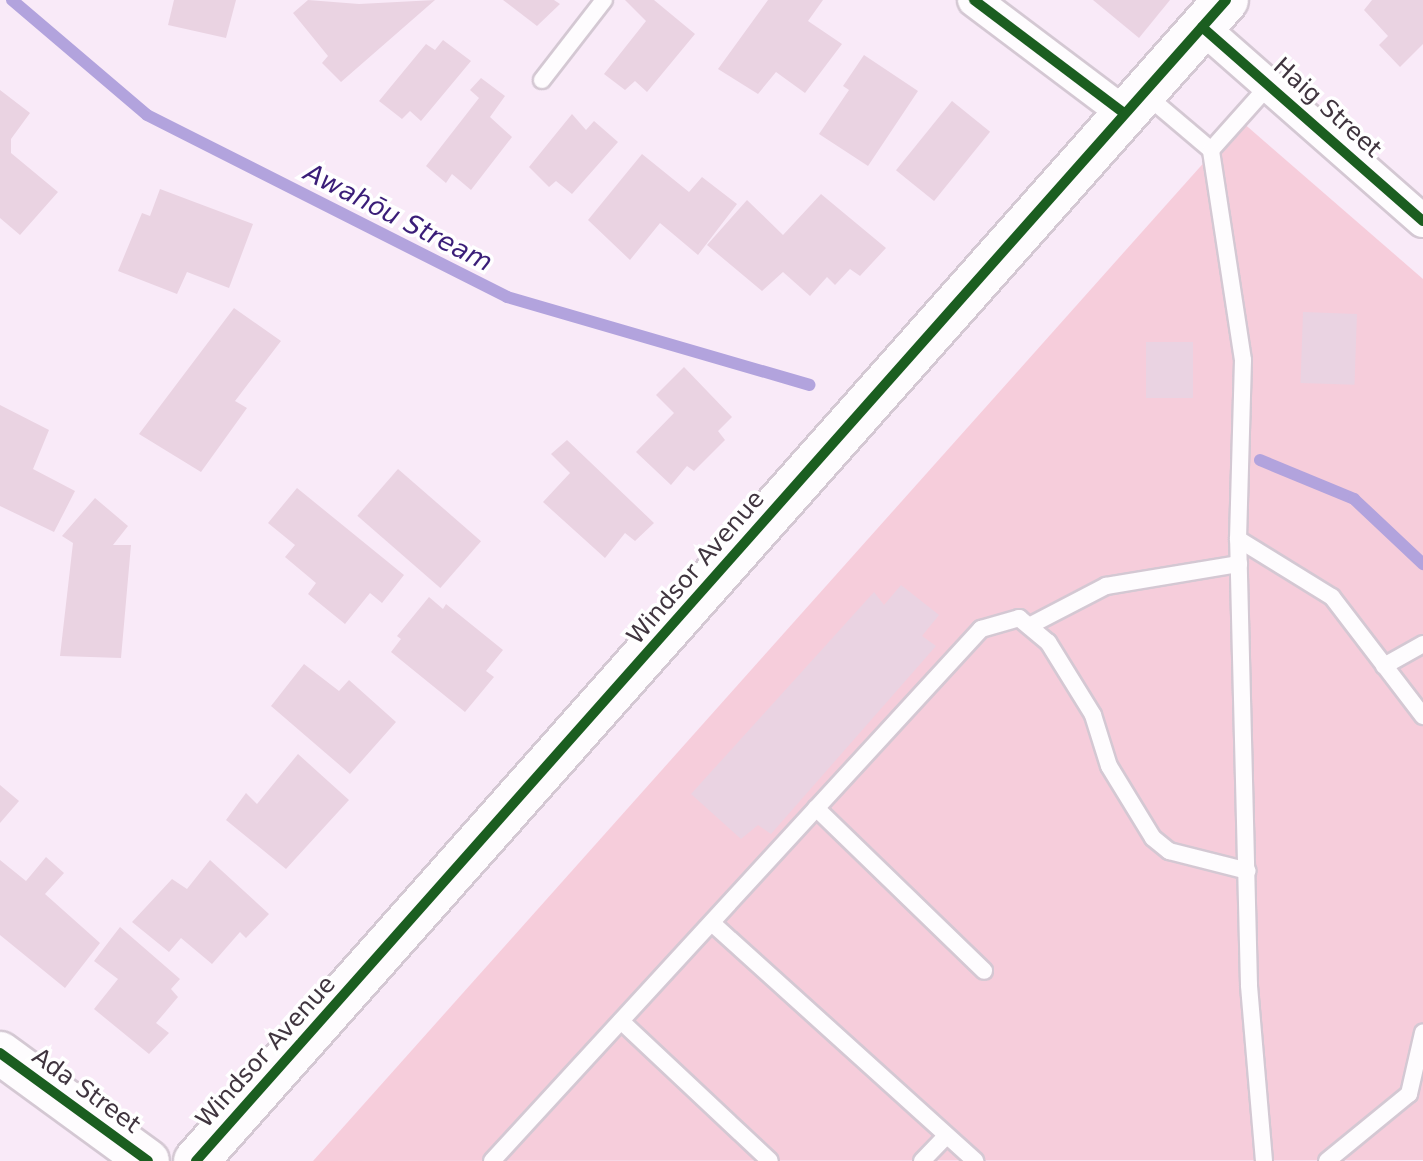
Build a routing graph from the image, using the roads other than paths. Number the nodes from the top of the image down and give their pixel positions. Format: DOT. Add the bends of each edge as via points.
graph roads {
  1 [pos="604,0"];
  2 [pos="974,0"];
  3 [pos="1214,14"];
  4 [pos="542,80"];
  5 [pos="1270,84"];
  6 [pos="1134,103"];
  7 [pos="1211,150"];
  8 [pos="1423,221"];
  9 [pos="1238,539"];
  10 [pos="1239,564"];
  11 [pos="1029,626"];
  12 [pos="1423,644"];
  13 [pos="1384,666"];
  14 [pos="1423,716"];
  15 [pos="816,808"];
  16 [pos="1248,871"];
  17 [pos="712,923"];
  18 [pos="984,971"];
  19 [pos="621,1021"];
  20 [pos="1423,1033"];
  21 [pos="0,1053"];
  22 [pos="946,1136"];
  23 [pos="148,1161"];
  24 [pos="196,1161"];
  25 [pos="492,1161"];
  26 [pos="770,1161"];
  27 [pos="922,1161"];
  28 [pos="975,1161"];
  29 [pos="1264,1161"];
  30 [pos="1327,1161"];
  1 -- 4 [label="lane"];
  2 -- 6 [label="street"];
  3 -- 5 [label="street, Haig Street"];
  3 -- 6 [label="main road, Windsor Avenue"];
  5 -- 7 [label="lane"];
  5 -- 8 [label="street, Haig Street"];
  6 -- 7 [label="lane"];
  6 -- 24 [label="main road, Windsor Avenue"];
  7 -- 9 [label="lane" via="1243,360"];
  9 -- 10 [label="lane"];
  9 -- 13 [label="lane" via="1332,597"];
  10 -- 11 [label="lane" via="1106,586"];
  10 -- 16 [label="lane"];
  11 -- 15 [label="lane" via="1019,618 981,629"];
  11 -- 16 [label="lane" via="1048,642 1093,715 1109,766 1153,838 1169,851"];
  12 -- 13 [label="lane"];
  13 -- 14 [label="lane"];
  15 -- 17 [label="lane"];
  15 -- 18 [label="lane"];
  16 -- 29 [label="lane" via="1249,985"];
  17 -- 19 [label="lane"];
  17 -- 22 [label="lane"];
  19 -- 25 [label="lane"];
  19 -- 26 [label="lane"];
  20 -- 30 [label="lane" via="1409,1094"];
  21 -- 23 [label="street, Ada Street"];
  22 -- 27 [label="lane"];
  22 -- 28 [label="lane"];
}
